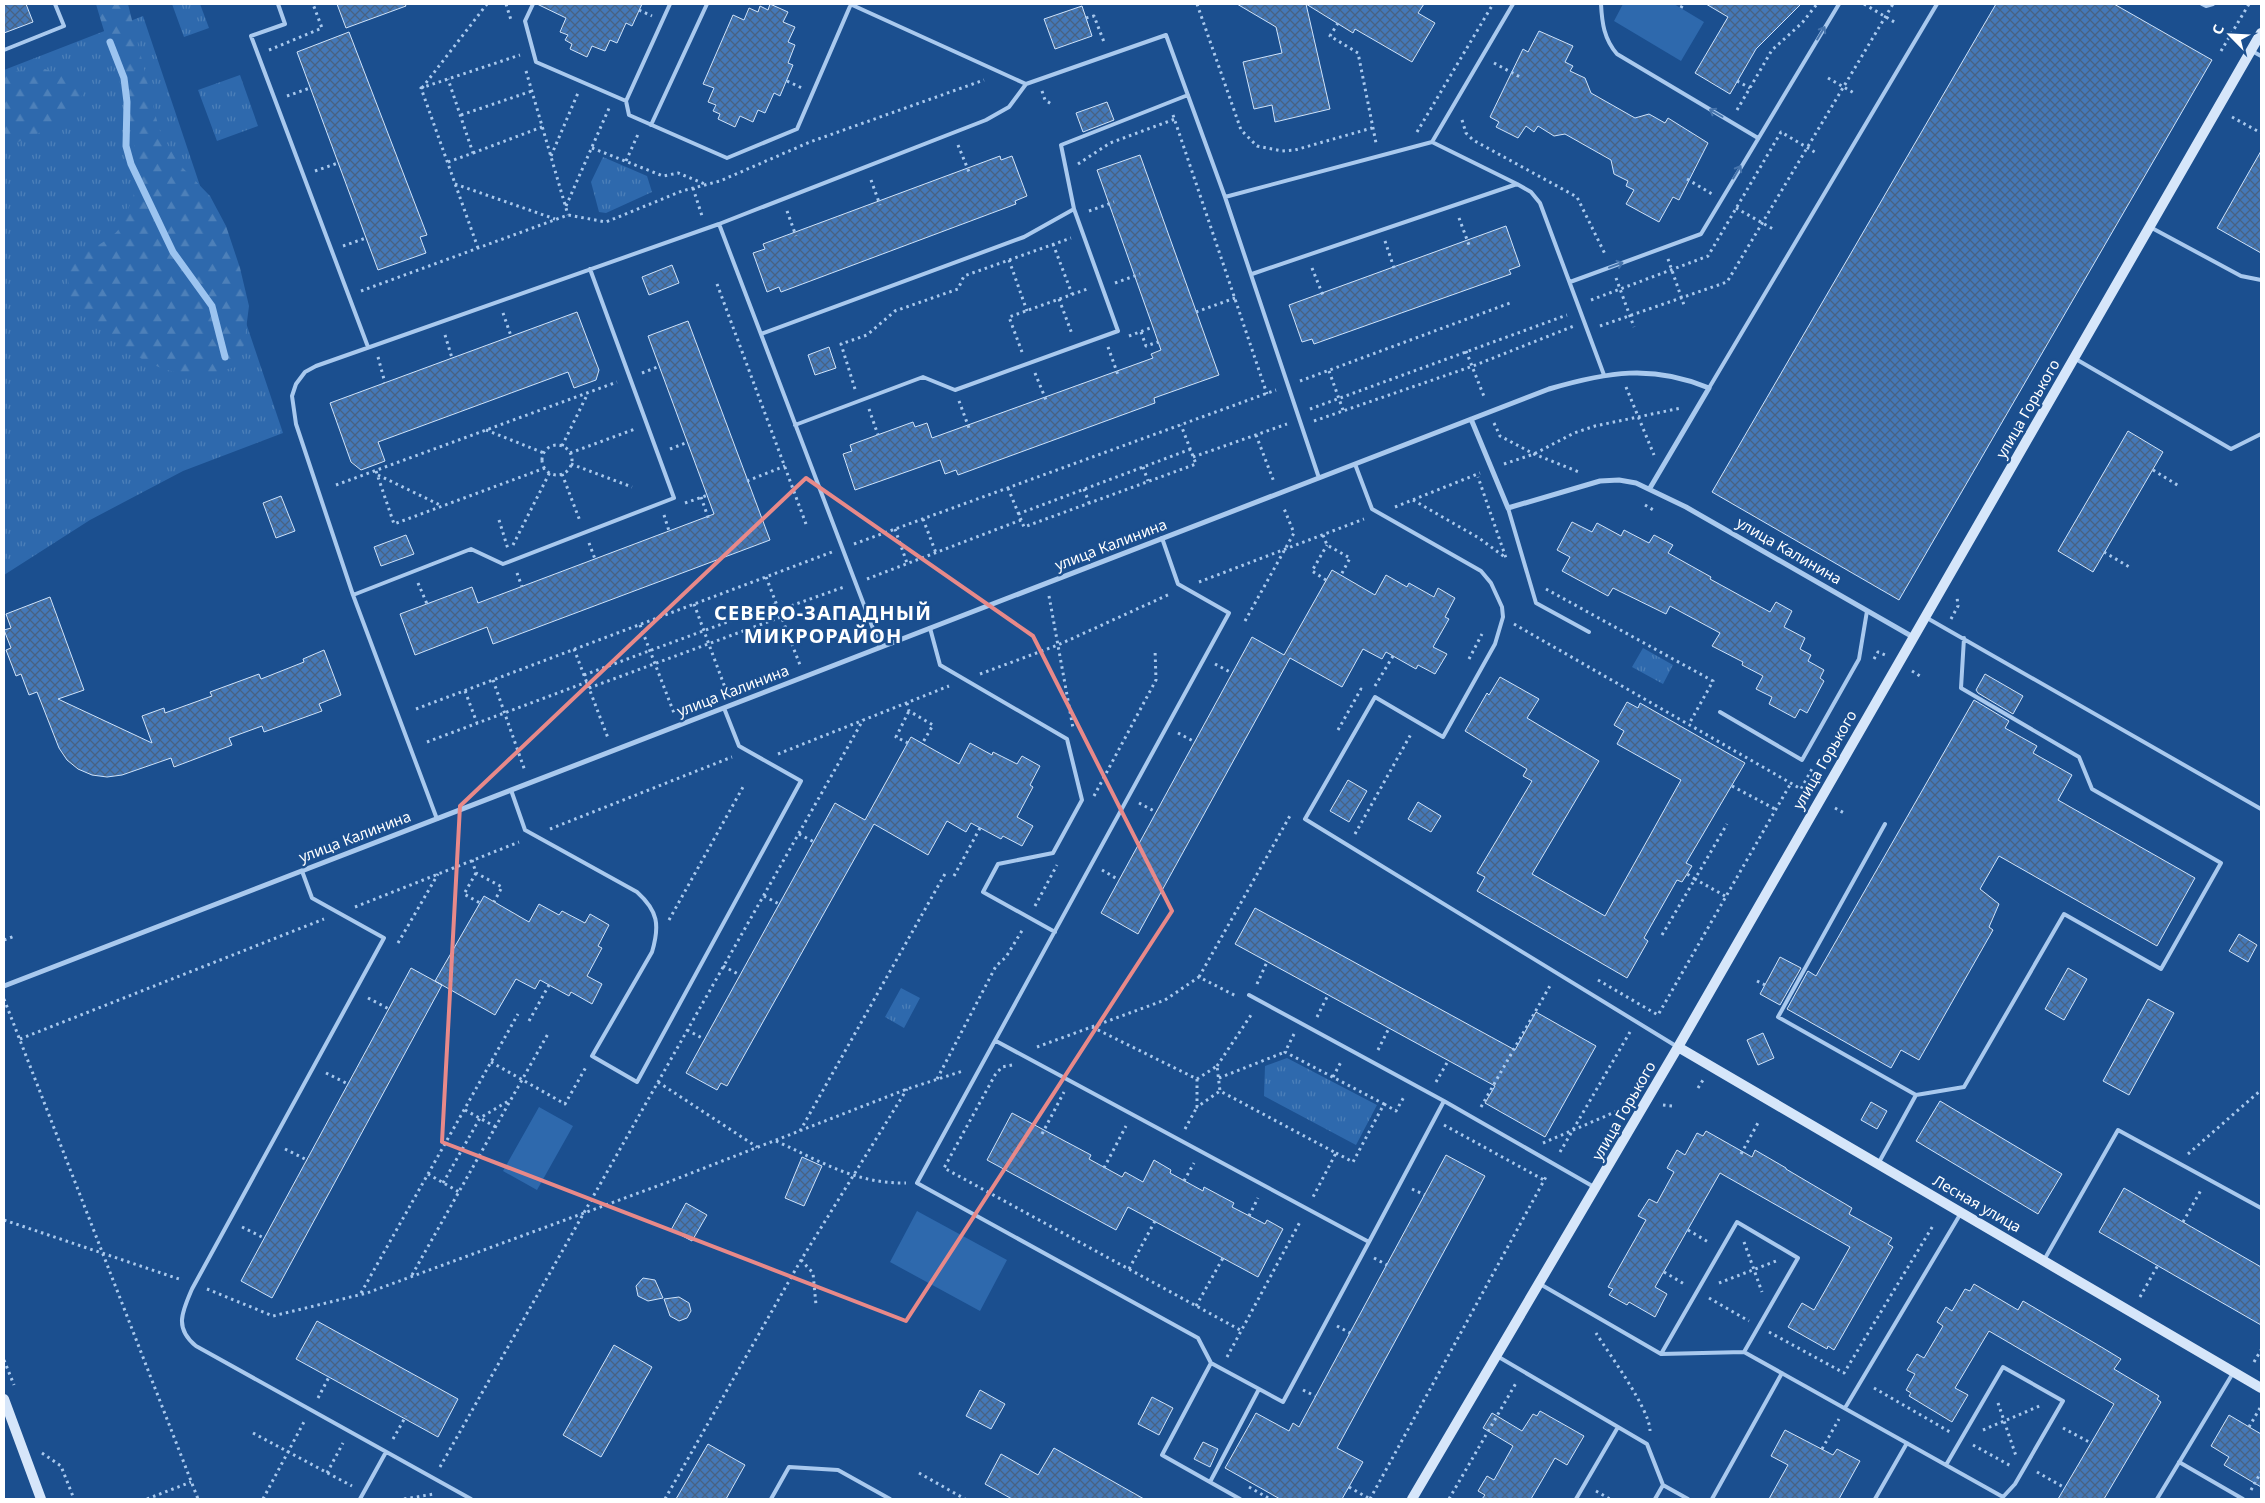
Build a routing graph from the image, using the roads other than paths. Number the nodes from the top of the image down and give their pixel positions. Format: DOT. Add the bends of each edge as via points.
graph roads {
  1 [pos="55,4"];
  2 [pos="278,4"];
  3 [pos="533,4"];
  4 [pos="670,4"];
  5 [pos="707,4"];
  6 [pos="851,4"];
  7 [pos="1513,4"];
  8 [pos="1601,4"];
  9 [pos="1839,4"];
  10 [pos="1937,4"];
  11 [pos="2202,4"];
  12 [pos="2213,4"];
  13 [pos="2261,33"];
  14 [pos="4,50"];
  15 [pos="2251,50"];
  16 [pos="2261,56"];
  17 [pos="1026,84"];
  18 [pos="1188,95"];
  19 [pos="626,101"];
  20 [pos="651,124"];
  21 [pos="1758,138"];
  22 [pos="1432,142"];
  23 [pos="1517,184"];
  24 [pos="1225,197"];
  25 [pos="1074,209"];
  26 [pos="718,224"];
  27 [pos="2150,227"];
  28 [pos="590,269"];
  29 [pos="1252,274"];
  30 [pos="2261,280"];
  31 [pos="1570,282"];
  32 [pos="761,334"];
  33 [pos="368,347"];
  34 [pos="2074,358"];
  35 [pos="1604,374"];
  36 [pos="1709,388"];
  37 [pos="1471,419"];
  38 [pos="795,425"];
  39 [pos="2261,434"];
  40 [pos="1356,464"];
  41 [pos="1320,478"];
  42 [pos="1650,488"];
  43 [pos="1508,508"];
  44 [pos="1162,538"];
  45 [pos="353,595"];
  46 [pos="1867,611"];
  47 [pos="1926,616"];
  48 [pos="930,628"];
  49 [pos="1589,632"];
  50 [pos="1914,637"];
  51 [pos="1964,638"];
  52 [pos="880,647"];
  53 [pos="724,708"];
  54 [pos="1720,712"];
  55 [pos="511,790"];
  56 [pos="2261,809"];
  57 [pos="437,818"];
  58 [pos="1884,824"];
  59 [pos="302,871"];
  60 [pos="1055,932"];
  61 [pos="4,986"];
  62 [pos="1250,995"];
  63 [pos="996,1040"];
  64 [pos="1678,1047"];
  65 [pos="1916,1095"];
  66 [pos="1444,1101"];
  67 [pos="1878,1164"];
  68 [pos="1595,1188"];
  69 [pos="2261,1208"];
  70 [pos="1962,1212"];
  71 [pos="1369,1242"];
  72 [pos="2044,1260"];
  73 [pos="1539,1284"];
  74 [pos="1744,1352"];
  75 [pos="1661,1354"];
  76 [pos="1497,1356"];
  77 [pos="1211,1363"];
  78 [pos="2234,1372"];
  79 [pos="1782,1373"];
  80 [pos="2261,1388"];
  81 [pos="1259,1390"];
  82 [pos="4,1399"];
  83 [pos="1845,1408"];
  84 [pos="1618,1426"];
  85 [pos="1907,1443"];
  86 [pos="386,1452"];
  87 [pos="2179,1462"];
  88 [pos="1946,1465"];
  89 [pos="1210,1482"];
  90 [pos="1663,1485"];
  91 [pos="2003,1498"];
  92 [pos="41,1499"];
  93 [pos="360,1499"];
  94 [pos="471,1499"];
  95 [pos="771,1499"];
  96 [pos="890,1499"];
  97 [pos="1240,1499"];
  98 [pos="1412,1499"];
  99 [pos="1576,1499"];
  100 [pos="1655,1499"];
  101 [pos="1688,1499"];
  102 [pos="1712,1499"];
  103 [pos="1875,1499"];
  104 [pos="2157,1499"];
  105 [pos="2243,1499"];
  1 -- 14 [label="lane" via="64,26"];
  2 -- 33 [label="lane" via="285,24 251,36"];
  3 -- 19 [label="lane" via="525,21 536,62"];
  4 -- 19 [label="lane"];
  5 -- 20 [label="lane"];
  6 -- 17 [label="lane"];
  6 -- 20 [label="lane" via="797,129 727,158"];
  7 -- 22 [label="lane"];
  21 -- 8 [label="lane, one-way" via="1617,54 1608,44 1604,32"];
  21 -- 9 [label="lane, one-way"];
  10 -- 36 [label="lane"];
  11 -- 12 [label="lane"];
  13 -- 15 [label="street, улица Горького"];
  15 -- 16 [label="lane"];
  15 -- 27 [label="street, улица Горького"];
  17 -- 18 [label="lane" via="1166,35"];
  17 -- 26 [label="lane" via="1009,107 1000,113"];
  18 -- 24 [label="lane"];
  18 -- 25 [label="lane" via="1061,145"];
  19 -- 20 [label="lane" via="629,115"];
  31 -- 21 [label="lane, one-way" via="1701,234"];
  22 -- 23 [label="lane"];
  22 -- 24 [label="lane"];
  23 -- 29 [label="lane"];
  23 -- 31 [label="lane" via="1540,203"];
  24 -- 29 [label="lane"];
  25 -- 32 [label="lane" via="1024,237"];
  25 -- 38 [label="lane" via="1118,331 955,390 923,377"];
  26 -- 28 [label="lane"];
  26 -- 32 [label="lane"];
  27 -- 30 [label="lane" via="2241,276"];
  27 -- 34 [label="street, улица Горького"];
  28 -- 33 [label="lane"];
  28 -- 45 [label="lane" via="674,498 503,564 471,549"];
  29 -- 41 [label="lane"];
  31 -- 35 [label="lane"];
  32 -- 38 [label="lane"];
  33 -- 45 [label="lane" via="305,372 292,396 296,424"];
  34 -- 39 [label="lane" via="2231,449"];
  34 -- 47 [label="street, улица Горького"];
  35 -- 36 [label="street, улица Калинина" via="1653,372 1678,376"];
  35 -- 37 [label="street, улица Калинина" via="1549,389"];
  36 -- 42 [label="street"];
  37 -- 40 [label="street, улица Калинина"];
  37 -- 43 [label="street"];
  38 -- 52 [label="lane"];
  40 -- 41 [label="street, улица Калинина"];
  40 -- 64 [label="lane" via="1372,509 1481,571 1492,584 1503,617 1495,644 1443,737 1374,697 1305,819"];
  41 -- 44 [label="street, улица Калинина"];
  42 -- 43 [label="street, улица Калинина" via="1619,480 1600,480"];
  42 -- 46 [label="street, улица Калинина"];
  43 -- 49 [label="lane" via="1536,603"];
  44 -- 48 [label="street, улица Калинина"];
  44 -- 60 [label="lane" via="1178,584 1229,613"];
  45 -- 57 [label="lane"];
  46 -- 50 [label="street, улица Калинина"];
  46 -- 54 [label="lane" via="1859,659 1802,760"];
  47 -- 50 [label="street, улица Горького"];
  47 -- 51 [label="lane"];
  48 -- 52 [label="street, улица Калинина"];
  48 -- 60 [label="lane" via="940,665 1067,739 1082,800 1053,853 998,864 983,892"];
  50 -- 64 [label="street, улица Горького"];
  51 -- 56 [label="lane"];
  51 -- 65 [label="lane" via="1961,688 2079,757 2092,789 2221,863 2161,969 2064,914 1964,1087"];
  52 -- 53 [label="street, улица Калинина"];
  53 -- 55 [label="street, улица Калинина"];
  53 -- 55 [label="lane" via="739,746 801,781 637,1082 592,1056 652,952 658,934 650,903 637,892 525,830"];
  55 -- 57 [label="street, улица Калинина"];
  57 -- 59 [label="street, улица Калинина"];
  58 -- 65 [label="lane" via="1778,1017"];
  59 -- 61 [label="street, улица Калинина"];
  59 -- 86 [label="lane" via="312,898 384,938 194,1284 181,1328 186,1338 196,1346"];
  60 -- 63 [label="lane"];
  62 -- 66 [label="lane"];
  63 -- 71 [label="lane"];
  63 -- 77 [label="lane" via="917,1183 1198,1338"];
  64 -- 67 [label="street, Лесная улица"];
  64 -- 68 [label="street, улица Горького"];
  65 -- 67 [label="lane"];
  66 -- 68 [label="lane"];
  66 -- 71 [label="lane"];
  67 -- 70 [label="street, Лесная улица"];
  68 -- 73 [label="street, улица Горького"];
  69 -- 72 [label="lane" via="2118,1130"];
  70 -- 72 [label="street, Лесная улица"];
  70 -- 83 [label="lane"];
  71 -- 81 [label="lane" via="1283,1402"];
  72 -- 78 [label="street, Лесная улица"];
  73 -- 75 [label="lane"];
  73 -- 76 [label="street, улица Горького"];
  74 -- 75 [label="lane"];
  74 -- 75 [label="lane" via="1798,1258 1737,1222"];
  74 -- 79 [label="lane"];
  76 -- 84 [label="lane"];
  76 -- 98 [label="street, улица Горького"];
  77 -- 81 [label="lane"];
  77 -- 89 [label="lane" via="1162,1455"];
  78 -- 80 [label="street, Лесная улица"];
  78 -- 87 [label="lane"];
  79 -- 83 [label="lane"];
  79 -- 102 [label="lane"];
  81 -- 89 [label="lane"];
  82 -- 92 [label="street"];
  83 -- 85 [label="lane"];
  84 -- 90 [label="lane" via="1647,1444"];
  84 -- 99 [label="lane"];
  85 -- 88 [label="lane"];
  85 -- 103 [label="lane"];
  86 -- 93 [label="lane"];
  86 -- 94 [label="lane"];
  87 -- 104 [label="lane"];
  87 -- 105 [label="lane"];
  88 -- 91 [label="lane"];
  88 -- 91 [label="lane" via="2003,1367 2058,1398 2063,1401 2022,1473"];
  89 -- 97 [label="lane"];
  90 -- 100 [label="lane"];
  90 -- 101 [label="lane"];
  95 -- 96 [label="lane" via="790,1467 838,1470"];
}
